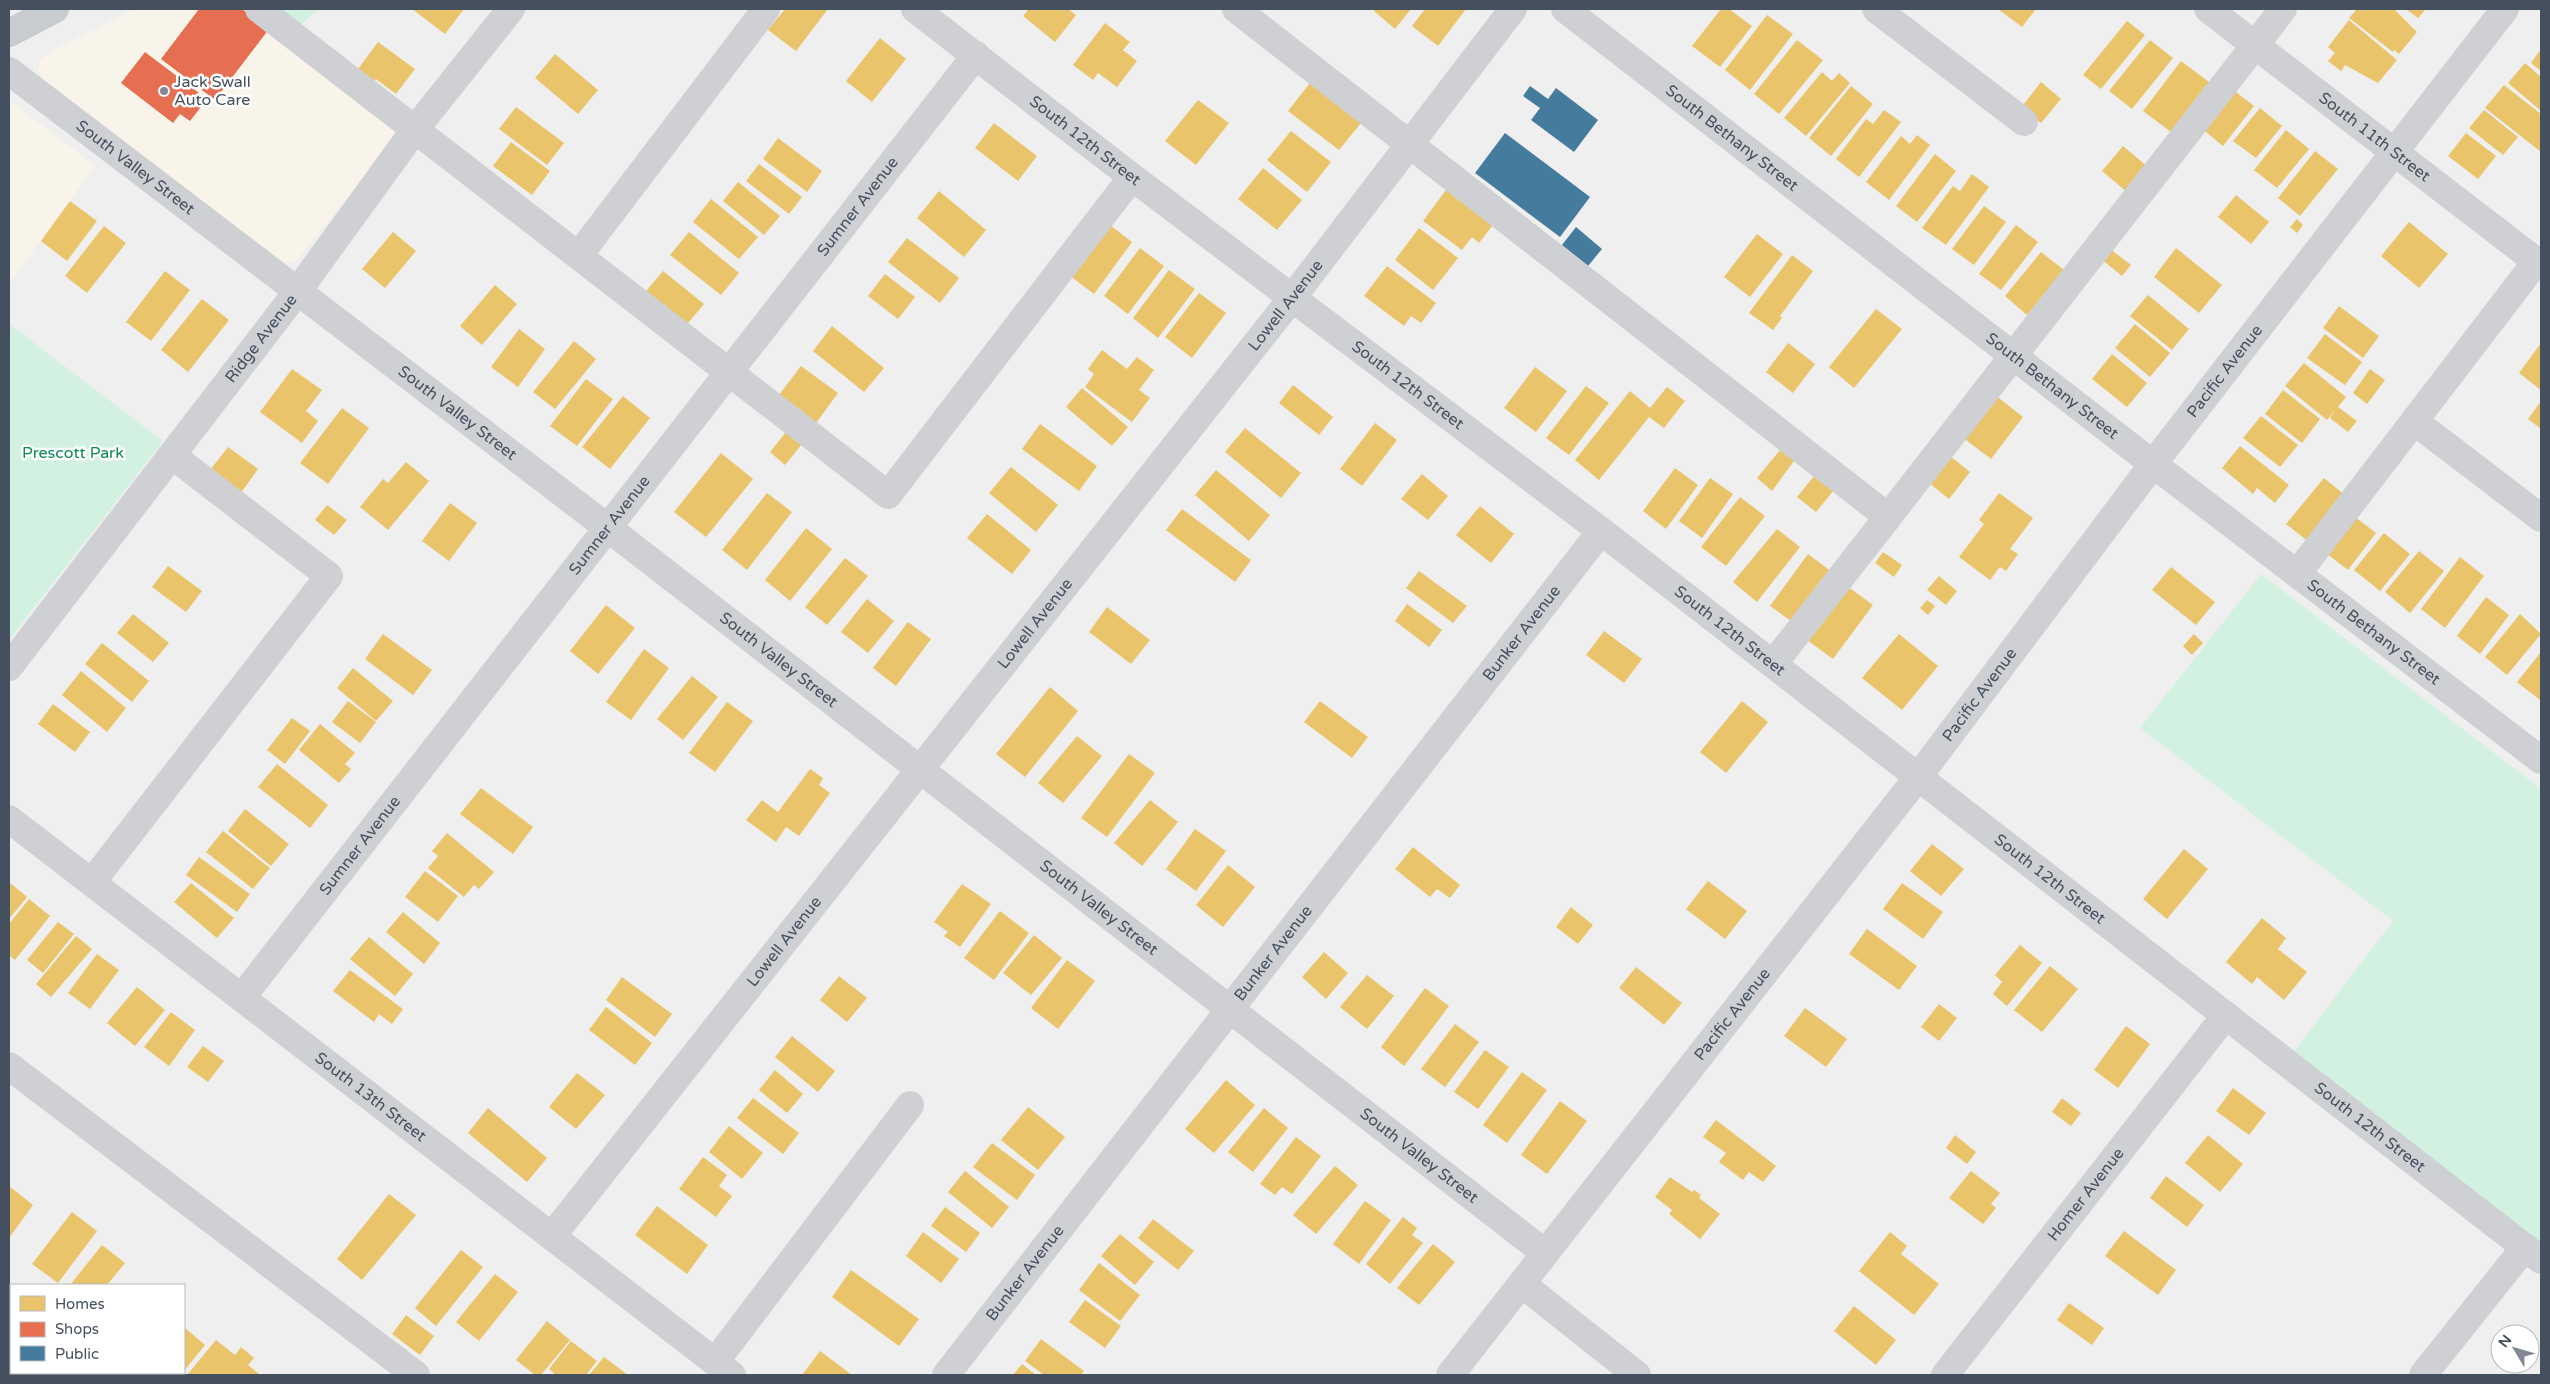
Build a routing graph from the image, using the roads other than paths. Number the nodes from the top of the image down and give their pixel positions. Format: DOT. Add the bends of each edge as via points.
graph roads {
  1 [pos="56,9"];
  2 [pos="259,9"];
  3 [pos="511,9"];
  4 [pos="766,9"];
  5 [pos="915,9"];
  6 [pos="1236,9"];
  7 [pos="1513,9"];
  8 [pos="1565,9"];
  9 [pos="1876,9"];
  10 [pos="2208,9"];
  11 [pos="2283,9"];
  12 [pos="2505,9"];
  13 [pos="9,33"];
  14 [pos="2255,45"];
  15 [pos="976,55"];
  16 [pos="9,70"];
  17 [pos="2024,122"];
  18 [pos="416,128"];
  19 [pos="1409,145"];
  20 [pos="2393,152"];
  21 [pos="1132,177"];
  22 [pos="579,255"];
  23 [pos="2539,264"];
  24 [pos="298,292"];
  25 [pos="1292,298"];
  26 [pos="2013,356"];
  27 [pos="730,372"];
  28 [pos="2414,421"];
  29 [pos="173,456"];
  30 [pos="2153,464"];
  31 [pos="1888,517"];
  32 [pos="2541,518"];
  33 [pos="608,528"];
  34 [pos="1602,531"];
  35 [pos="2297,574"];
  36 [pos="1773,664"];
  37 [pos="9,667"];
  38 [pos="2541,760"];
  39 [pos="920,771"];
  40 [pos="1918,776"];
  41 [pos="9,819"];
  42 [pos="92,882"];
  43 [pos="242,997"];
  44 [pos="1229,1010"];
  45 [pos="2226,1015"];
  46 [pos="9,1066"];
  47 [pos="910,1106"];
  48 [pos="552,1236"];
  49 [pos="2533,1253"];
  50 [pos="1545,1254"];
  51 [pos="1522,1284"];
  52 [pos="724,1369"];
  53 [pos="416,1375"];
  54 [pos="946,1375"];
  55 [pos="1450,1375"];
  56 [pos="1637,1375"];
  57 [pos="1945,1375"];
  58 [pos="2423,1375"];
  1 -- 13 [label="main road"];
  2 -- 18 [label="street"];
  3 -- 18 [label="street, Ridge Avenue"];
  4 -- 22 [label="street"];
  5 -- 15 [label="street, South 12th Street"];
  6 -- 19 [label="street"];
  7 -- 19 [label="street, Lowell Avenue"];
  8 -- 26 [label="street, South Bethany Street"];
  9 -- 17 [label="street"];
  10 -- 14 [label="street, South 11th Street"];
  11 -- 14 [label="street"];
  12 -- 20 [label="street, Pacific Avenue"];
  14 -- 20 [label="street, South 11th Street"];
  14 -- 26 [label="street"];
  15 -- 21 [label="street, South 12th Street"];
  15 -- 27 [label="street, Sumner Avenue"];
  16 -- 24 [label="street, South Valley Street"];
  18 -- 22 [label="street"];
  18 -- 24 [label="street, Ridge Avenue"];
  19 -- 25 [label="street, Lowell Avenue"];
  19 -- 31 [label="street"];
  20 -- 23 [label="street, South 11th Street"];
  20 -- 30 [label="street, Pacific Avenue"];
  21 -- 25 [label="street, South 12th Street"];
  21 -- 27 [label="street" via="888,495"];
  22 -- 27 [label="street"];
  23 -- 28 [label="street"];
  24 -- 29 [label="street, Ridge Avenue"];
  24 -- 33 [label="street, South Valley Street"];
  25 -- 34 [label="street, South 12th Street"];
  25 -- 39 [label="street, Lowell Avenue"];
  26 -- 30 [label="street, South Bethany Street"];
  26 -- 31 [label="street"];
  27 -- 33 [label="street, Sumner Avenue"];
  28 -- 32 [label="street"];
  28 -- 35 [label="street"];
  29 -- 37 [label="street, Ridge Avenue"];
  29 -- 42 [label="street" via="329,576"];
  30 -- 35 [label="street, South Bethany Street"];
  30 -- 40 [label="street, Pacific Avenue"];
  31 -- 36 [label="street"];
  33 -- 39 [label="street, South Valley Street"];
  33 -- 43 [label="street, Sumner Avenue"];
  34 -- 36 [label="street, South 12th Street"];
  34 -- 44 [label="street, Bunker Avenue"];
  35 -- 38 [label="street, South Bethany Street"];
  36 -- 40 [label="street, South 12th Street"];
  39 -- 44 [label="street, South Valley Street"];
  39 -- 48 [label="street, Lowell Avenue"];
  40 -- 45 [label="street, South 12th Street"];
  40 -- 50 [label="street, Pacific Avenue"];
  41 -- 42 [label="street, South 13th Street"];
  42 -- 43 [label="street, South 13th Street"];
  43 -- 48 [label="street, South 13th Street"];
  44 -- 50 [label="street, South Valley Street"];
  44 -- 54 [label="street, Bunker Avenue"];
  45 -- 49 [label="street, South 12th Street"];
  45 -- 57 [label="street, Homer Avenue"];
  46 -- 53 [label="street"];
  47 -- 52 [label="street"];
  48 -- 52 [label="street, South 13th Street"];
  49 -- 58 [label="street"];
  50 -- 51 [label="street, Pacific Avenue"];
  51 -- 55 [label="street, Pacific Avenue"];
  51 -- 56 [label="street"];
}
